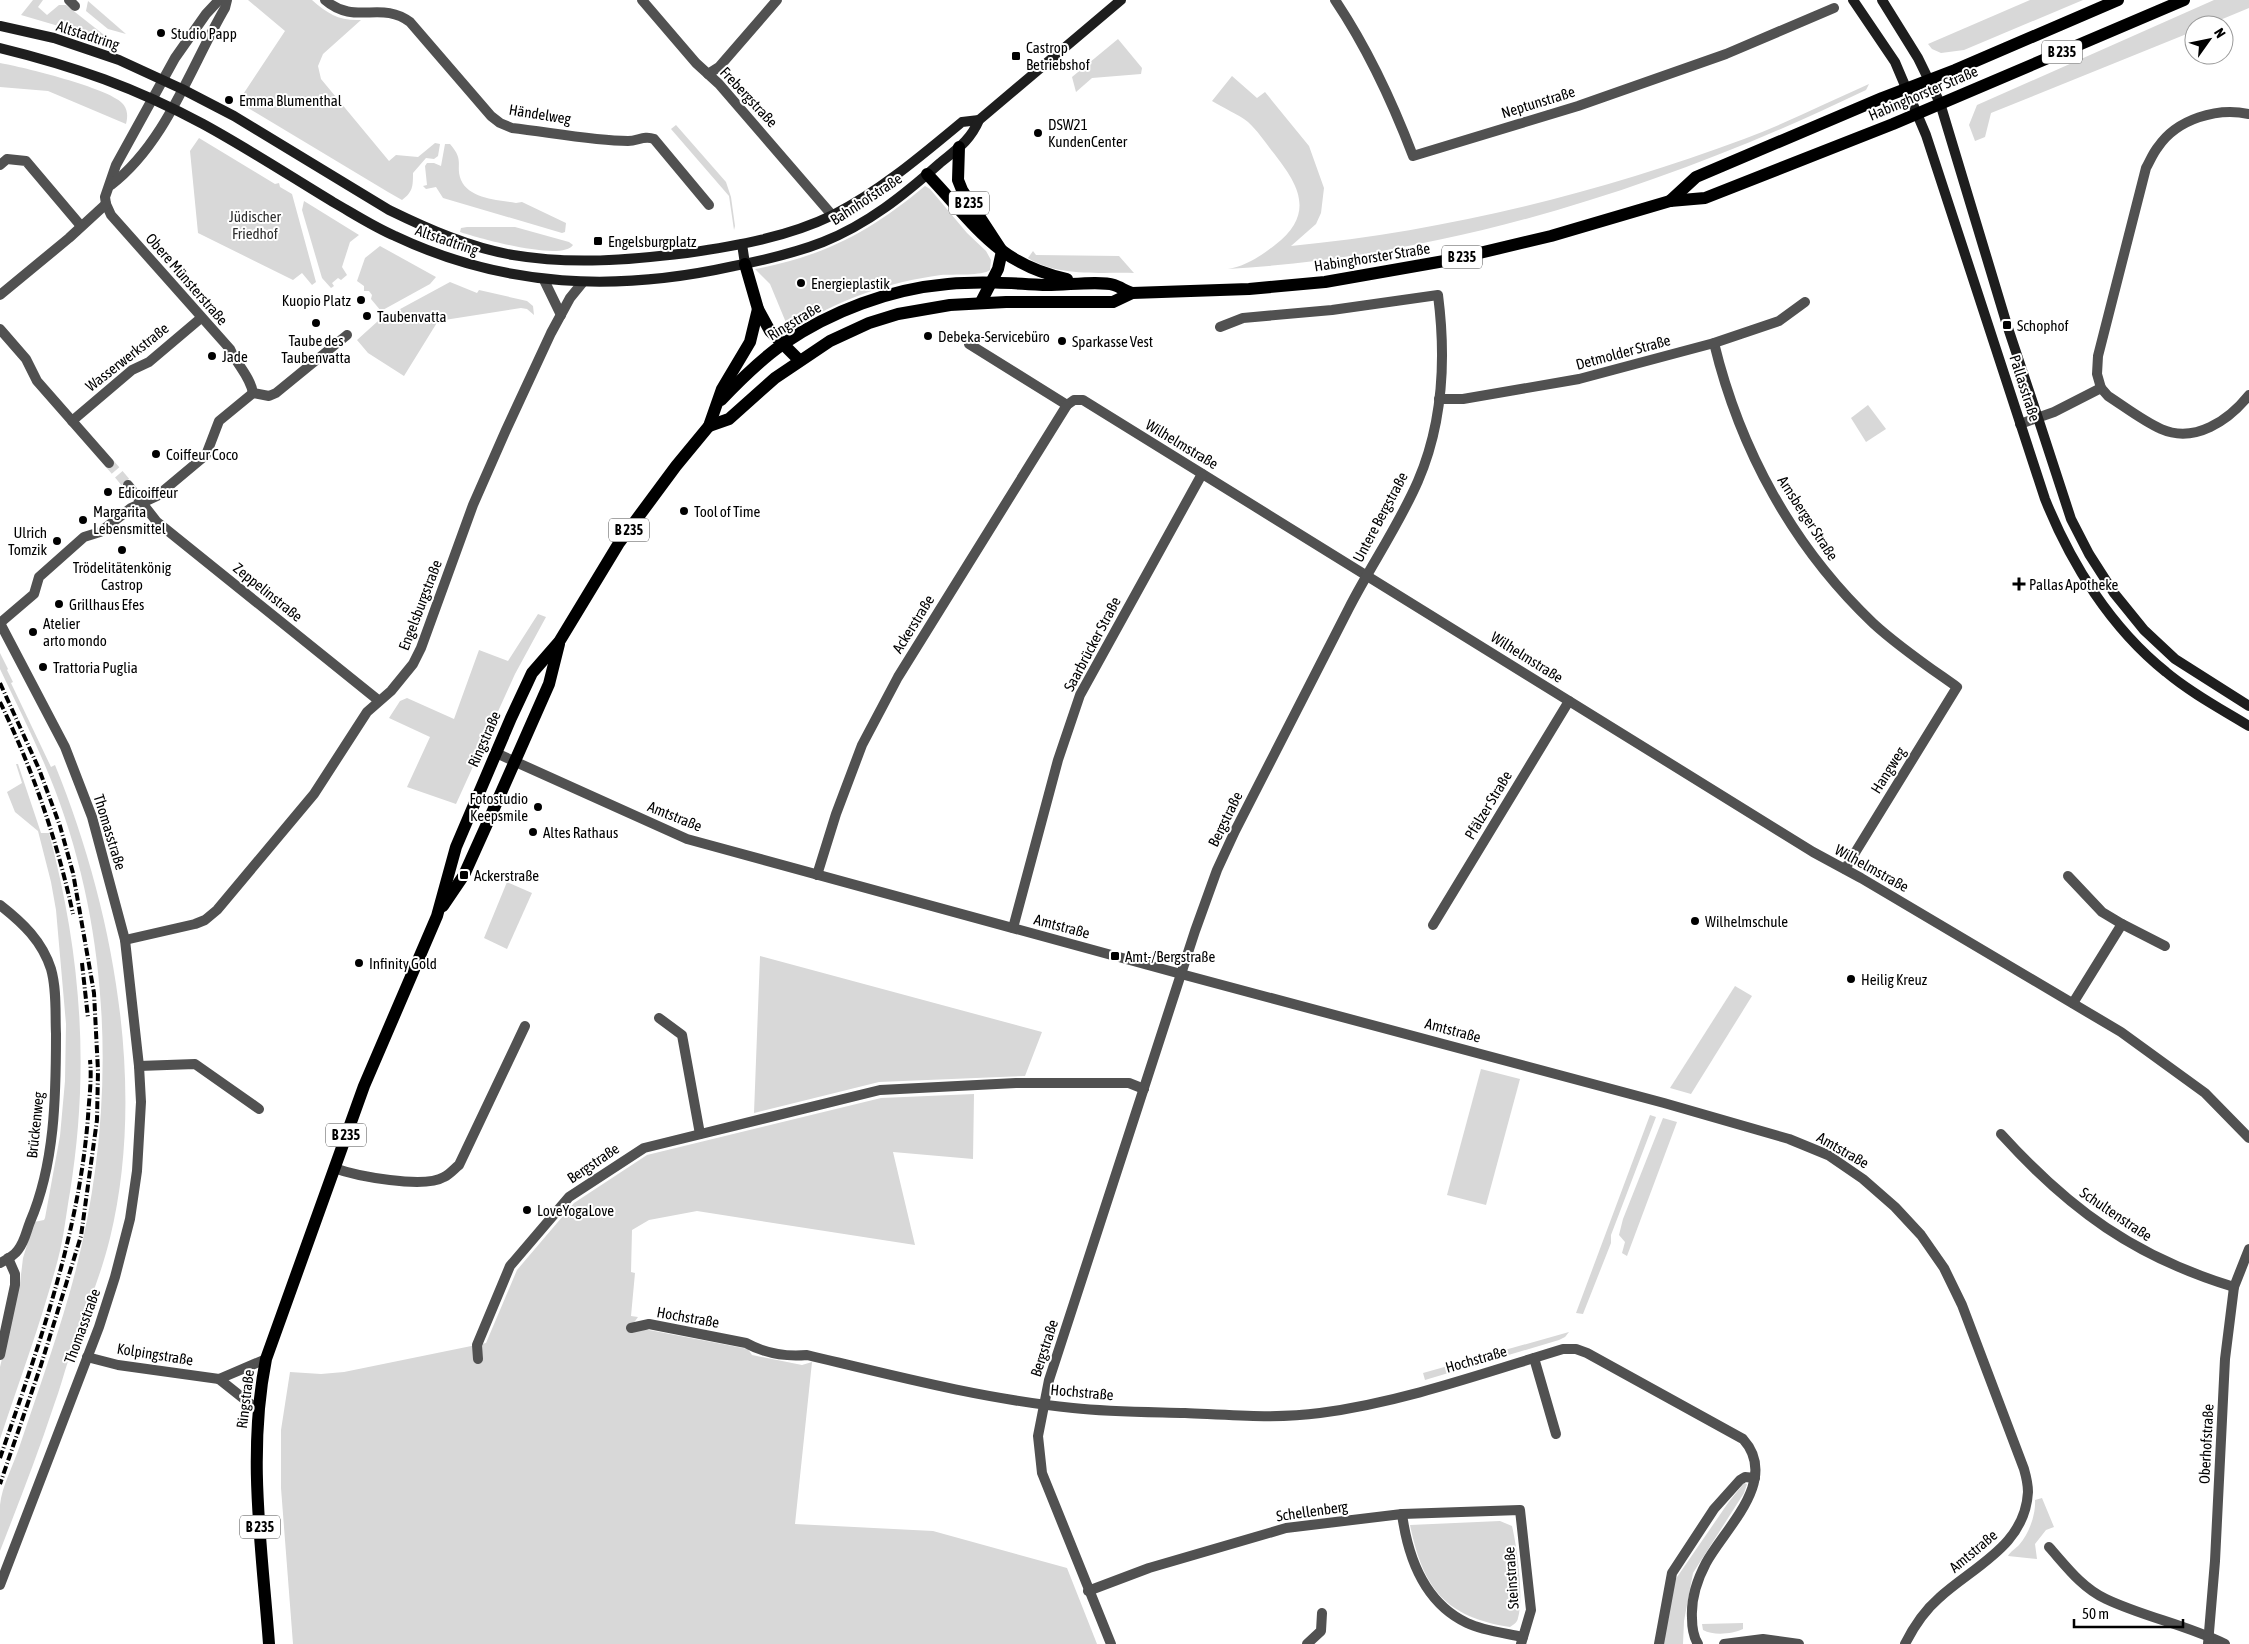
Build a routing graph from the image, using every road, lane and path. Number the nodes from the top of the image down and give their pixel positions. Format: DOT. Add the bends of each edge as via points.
graph roads {
  1 [pos="219,0"];
  2 [pos="227,0"];
  3 [pos="325,0"];
  4 [pos="642,0"];
  5 [pos="777,0"];
  6 [pos="1121,0"];
  7 [pos="1335,0"];
  8 [pos="1853,0"];
  9 [pos="1882,0"];
  10 [pos="2118,0"];
  11 [pos="2184,0"];
  12 [pos="1834,8"];
  13 [pos="0,26"];
  14 [pos="0,48"];
  15 [pos="708,74"];
  16 [pos="1929,80"];
  17 [pos="163,81"];
  18 [pos="1907,88"];
  19 [pos="182,89"];
  20 [pos="153,99"];
  21 [pos="1940,103"];
  22 [pos="171,108"];
  23 [pos="1917,114"];
  24 [pos="2249,114"];
  25 [pos="979,120"];
  26 [pos="958,147"];
  27 [pos="915,161"];
  28 [pos="0,165"];
  29 [pos="927,174"];
  30 [pos="111,185"];
  31 [pos="1670,201"];
  32 [pos="106,204"];
  33 [pos="709,205"];
  34 [pos="832,215"];
  35 [pos="81,226"];
  36 [pos="742,244"];
  37 [pos="1002,251"];
  38 [pos="745,264"];
  39 [pos="544,280"];
  40 [pos="583,282"];
  41 [pos="991,283"];
  42 [pos="1078,284"];
  43 [pos="928,286"];
  44 [pos="1132,293"];
  45 [pos="0,295"];
  46 [pos="981,302"];
  47 [pos="1805,302"];
  48 [pos="924,308"];
  49 [pos="758,309"];
  50 [pos="561,315"];
  51 [pos="201,318"];
  52 [pos="1220,327"];
  53 [pos="0,330"];
  54 [pos="346,335"];
  55 [pos="1714,343"];
  56 [pos="783,344"];
  57 [pos="968,344"];
  58 [pos="799,360"];
  59 [pos="2101,388"];
  60 [pos="253,393"];
  61 [pos="2249,395"];
  62 [pos="1439,399"];
  63 [pos="715,405"];
  64 [pos="1067,405"];
  65 [pos="2038,418"];
  66 [pos="72,421"];
  67 [pos="2020,424"];
  68 [pos="709,426"];
  69 [pos="109,463"];
  70 [pos="1202,474"];
  71 [pos="128,485"];
  72 [pos="143,504"];
  73 [pos="1366,576"];
  74 [pos="0,623"];
  75 [pos="560,642"];
  76 [pos="1958,687"];
  77 [pos="378,700"];
  78 [pos="1569,701"];
  79 [pos="2249,706"];
  80 [pos="2249,726"];
  81 [pos="496,753"];
  82 [pos="515,761"];
  83 [pos="1845,869"];
  84 [pos="818,875"];
  85 [pos="2068,876"];
  86 [pos="0,905"];
  87 [pos="437,916"];
  88 [pos="2122,924"];
  89 [pos="1433,925"];
  90 [pos="1013,928"];
  91 [pos="125,940"];
  92 [pos="2165,946"];
  93 [pos="1182,974"];
  94 [pos="2074,1003"];
  95 [pos="659,1018"];
  96 [pos="525,1026"];
  97 [pos="139,1066"];
  98 [pos="1144,1089"];
  99 [pos="259,1109"];
  100 [pos="700,1134"];
  101 [pos="2001,1134"];
  102 [pos="2249,1138"];
  103 [pos="334,1168"];
  104 [pos="2249,1248"];
  105 [pos="4,1261"];
  106 [pos="2234,1287"];
  107 [pos="631,1328"];
  108 [pos="0,1355"];
  109 [pos="87,1356"];
  110 [pos="1534,1358"];
  111 [pos="266,1359"];
  112 [pos="478,1359"];
  113 [pos="219,1379"];
  114 [pos="1044,1404"];
  115 [pos="258,1410"];
  116 [pos="1556,1434"];
  117 [pos="1755,1478"];
  118 [pos="1520,1510"];
  119 [pos="1402,1514"];
  120 [pos="2049,1547"];
  121 [pos="0,1585"];
  122 [pos="1088,1591"];
  123 [pos="1322,1613"];
  124 [pos="1522,1640"];
  125 [pos="2208,1640"];
  126 [pos="269,1644"];
  127 [pos="1111,1644"];
  128 [pos="1307,1644"];
  129 [pos="1659,1644"];
  130 [pos="1698,1644"];
  131 [pos="1724,1644"];
  132 [pos="1799,1644"];
  133 [pos="1905,1644"];
  134 [pos="2225,1644"];
  1 -- 17 [label="street" via="206,14"];
  2 -- 19 [label="street" via="226,8"];
  3 -- 33 [label="street, Händelweg" via="341,11 394,12 402,16 500,123 512,128 604,139 628,141 648,136 654,139"];
  4 -- 15 [label="street, Frebergstraße"];
  5 -- 15 [label="street" via="718,67"];
  6 -- 25 [label="main road, Bahnhofstraße"];
  7 -- 12 [label="street, Neptunstraße" via="1374,64 1413,156 1578,106 1726,54"];
  8 -- 18 [label="main road, Pallasstraße" via="1895,62"];
  9 -- 16 [label="main road, Pallasstraße" via="1899,24"];
  10 -- 16 [label="main road, Habinghorster Straße / B 235"];
  11 -- 21 [label="main road, Habinghorster Straße / B 235"];
  13 -- 17 [label="main road, Altstadtring" via="54,38 119,60"];
  14 -- 20 [label="main road, Altstadtring" via="95,74"];
  15 -- 34 [label="street, Frebergstraße"];
  16 -- 18 [label="main road, Habinghorster Straße / B 235"];
  16 -- 21 [label="main road, Pallasstraße"];
  17 -- 19 [label="main road, Altstadtring"];
  17 -- 20 [label="street"];
  18 -- 23 [label="main road, Pallasstraße"];
  18 -- 31 [label="main road, Habinghorster Straße / B 235" via="1696,177"];
  19 -- 22 [label="street"];
  19 -- 36 [label="main road, Altstadtring" via="234,116 389,210 472,244 512,255 567,261 635,260"];
  20 -- 22 [label="main road, Altstadtring"];
  20 -- 30 [label="street" via="116,164"];
  21 -- 23 [label="main road, Habinghorster Straße / B 235"];
  21 -- 65 [label="main road, Pallasstraße"];
  22 -- 30 [label="street" via="144,153 127,173"];
  22 -- 39 [label="main road, Altstadtring" via="393,236 466,264"];
  23 -- 31 [label="main road, Habinghorster Straße / B 235" via="1705,198"];
  23 -- 67 [label="main road, Pallasstraße"];
  24 -- 59 [label="street" via="2221,111 2178,127 2158,146 2146,168 2098,356 2097,374"];
  25 -- 26 [label="main road, Bahnhofstraße" via="973,134"];
  25 -- 27 [label="main road, Bahnhofstraße" via="962,122"];
  26 -- 29 [label="main road, Bahnhofstraße"];
  26 -- 37 [label="main road, B 235" via="958,180 962,190"];
  27 -- 29 [label="main road"];
  27 -- 34 [label="main road, Bahnhofstraße"];
  28 -- 35 [label="street" via="7,159 26,161"];
  29 -- 37 [label="main road, B 235" via="977,231"];
  29 -- 38 [label="main road, Bahnhofstraße" via="884,209 836,237"];
  30 -- 32 [label="street" via="105,197"];
  31 -- 44 [label="main road, Habinghorster Straße / B 235" via="1551,236 1450,260 1325,282 1249,289"];
  32 -- 35 [label="street"];
  32 -- 51 [label="street, Obere Münsterstraße" via="111,215"];
  34 -- 36 [label="main road, Bahnhofstraße" via="797,229"];
  35 -- 45 [label="street"];
  36 -- 38 [label="main road"];
  37 -- 41 [label="main road"];
  37 -- 42 [label="main road, B 235" via="1028,268"];
  38 -- 40 [label="main road, Altstadtring" via="665,278 615,283"];
  38 -- 49 [label="main road, B 235"];
  39 -- 40 [label="main road, Altstadtring"];
  39 -- 50 [label="street"];
  40 -- 50 [label="street, Engelsburgstraße"];
  41 -- 42 [label="main road, Habinghorster Straße / B 235"];
  41 -- 43 [label="main road, Habinghorster Straße / B 235"];
  41 -- 46 [label="main road"];
  42 -- 44 [label="main road, Habinghorster Straße / B 235" via="1113,285"];
  43 -- 56 [label="main road, Ringstraße / B 235" via="851,308"];
  44 -- 46 [label="main road, Habinghorster Straße / B 235" via="1113,302"];
  46 -- 48 [label="main road, Habinghorster Straße / B 235"];
  47 -- 55 [label="street, Detmolder Straße" via="1779,321"];
  48 -- 58 [label="main road, Ringstraße / B 235" via="869,323"];
  49 -- 56 [label="main road, B 235" via="770,331"];
  49 -- 63 [label="main road, B 235" via="750,342"];
  50 -- 77 [label="street, Engelsburgstraße" via="473,505 421,648 392,691"];
  51 -- 60 [label="street, Obere Münsterstraße" via="230,349 251,381"];
  51 -- 66 [label="street, Wasserwerkstraße"];
  52 -- 62 [label="street, Untere Bergstraße" via="1243,318 1438,295 1442,325"];
  53 -- 66 [label="street" via="26,359 37,381"];
  54 -- 60 [label="street" via="276,393 269,396"];
  55 -- 62 [label="street, Detmolder Straße" via="1579,379 1463,399"];
  55 -- 76 [label="street, Arnsberger Straße" via="1723,381 1757,466 1782,512 1816,562 1875,624"];
  56 -- 58 [label="main road, B 235"];
  56 -- 63 [label="main road, Ringstraße / B 235"];
  57 -- 64 [label="street"];
  58 -- 68 [label="main road, Ringstraße / B 235" via="729,419"];
  59 -- 61 [label="street" via="2108,396 2162,430 2182,434 2204,430 2224,420"];
  59 -- 65 [label="street"];
  60 -- 72 [label="street" via="219,421 206,455"];
  62 -- 73 [label="street, Untere Bergstraße" via="1434,431 1418,480"];
  63 -- 68 [label="main road, Ringstraße / B 235"];
  64 -- 70 [label="street, Wilhelmstraße" via="1074,400 1083,400"];
  64 -- 84 [label="street, Ackerstraße" via="898,678 862,745 836,814"];
  65 -- 67 [label="street"];
  65 -- 79 [label="main road, Pallasstraße" via="2071,519 2114,593 2144,630 2175,659"];
  66 -- 69 [label="street"];
  67 -- 80 [label="main road, Pallasstraße" via="2055,526 2102,602 2135,644 2166,672"];
  68 -- 75 [label="main road, Ringstraße / B 235" via="620,543"];
  70 -- 73 [label="street, Wilhelmstraße"];
  70 -- 90 [label="street, Saarbrücker Straße" via="1080,695 1058,760"];
  71 -- 72 [label="street"];
  72 -- 74 [label="street" via="131,508 100,532 84,537 38,577 34,594"];
  72 -- 77 [label="street, Zeppelinstraße" via="156,522"];
  73 -- 78 [label="street, Wilhelmstraße"];
  73 -- 93 [label="street, Bergstraße" via="1234,831"];
  74 -- 91 [label="street, Thomasstraße" via="65,747 92,817"];
  75 -- 81 [label="main road, Ringstraße / B 235" via="532,673"];
  75 -- 82 [label="main road, Ringstraße / B 235" via="549,684"];
  76 -- 83 [label="street, Hangweg"];
  77 -- 91 [label="street, Engelsburgstraße" via="314,794 217,910 195,924"];
  78 -- 83 [label="street, Wilhelmstraße"];
  78 -- 89 [label="street, Pfälzer Straße"];
  81 -- 82 [label="street, Amtstraße"];
  81 -- 87 [label="main road, Ringstraße / B 235" via="456,847"];
  82 -- 84 [label="street, Amtstraße" via="687,839"];
  82 -- 87 [label="main road, Ringstraße / B 235" via="464,875"];
  83 -- 94 [label="street, Wilhelmstraße"];
  84 -- 90 [label="street, Amtstraße"];
  85 -- 88 [label="street" via="2102,912"];
  86 -- 105 [label="street, Brückenweg" via="39,942 51,970 55,1000 54,1111 46,1169 25,1240 18,1251"];
  87 -- 103 [label="main road, Ringstraße / B 235" via="364,1086"];
  88 -- 92 [label="street"];
  88 -- 94 [label="street"];
  90 -- 93 [label="street, Amtstraße"];
  91 -- 97 [label="street, Thomasstraße"];
  93 -- 98 [label="street, Bergstraße"];
  93 -- 133 [label="street, Amtstraße" via="1789,1139 1828,1155 1895,1207 1944,1268 1962,1305 2024,1469 2028,1491 2021,1521 2012,1537 1998,1552 1939,1598 1918,1619"];
  94 -- 102 [label="street, Wilhelmstraße" via="2121,1032 2205,1093"];
  95 -- 100 [label="street" via="682,1035"];
  96 -- 103 [label="street" via="459,1165 443,1178 426,1182 357,1176"];
  97 -- 99 [label="street" via="195,1064"];
  97 -- 109 [label="street, Thomasstraße" via="141,1102 130,1219 116,1277"];
  98 -- 100 [label="street, Bergstraße" via="1128,1083 1016,1083 880,1090"];
  98 -- 114 [label="street, Bergstraße"];
  100 -- 112 [label="street, Bergstraße" via="644,1148 569,1197 510,1266 477,1345"];
  101 -- 106 [label="street, Schultenstraße" via="2058,1192 2117,1236 2184,1270"];
  103 -- 111 [label="main road, Ringstraße / B 235"];
  104 -- 106 [label="street, Oberhofstraße"];
  105 -- 108 [label="street, Brückenweg" via="15,1274 15,1285"];
  106 -- 125 [label="street, Oberhofstraße" via="2224,1366"];
  107 -- 114 [label="street, Hochstraße" via="649,1324 746,1343 759,1350 790,1357 807,1355 935,1386"];
  109 -- 113 [label="street, Kolpingstraße" via="118,1365"];
  109 -- 121 [label="street, Thomasstraße"];
  110 -- 114 [label="street, Hochstraße" via="1419,1392 1301,1415 1225,1415"];
  110 -- 116 [label="street"];
  110 -- 117 [label="street, Hochstraße" via="1564,1349 1588,1353 1743,1439 1754,1455"];
  111 -- 113 [label="street"];
  111 -- 115 [label="main road, Ringstraße / B 235"];
  113 -- 115 [label="street"];
  114 -- 122 [label="street, Bergstraße" via="1038,1436 1042,1473"];
  115 -- 126 [label="main road, Ringstraße / B 235" via="255,1456"];
  117 -- 129 [label="street" via="1740,1480 1714,1508 1672,1573"];
  117 -- 130 [label="street, Hochstraße" via="1748,1498 1706,1564 1696,1588 1692,1628"];
  118 -- 119 [label="street, Schellenberg"];
  118 -- 124 [label="street, Steinstraße" via="1531,1610"];
  119 -- 122 [label="street, Schellenberg" via="1286,1528 1149,1568"];
  119 -- 124 [label="street" via="1411,1556 1430,1593 1440,1604 1468,1623"];
  120 -- 125 [label="street" via="2077,1580 2105,1599"];
  122 -- 127 [label="street, Bergstraße"];
  123 -- 128 [label="street" via="1321,1630"];
  125 -- 134 [label="street"];
  131 -- 132 [label="street" via="1763,1640"];
}
